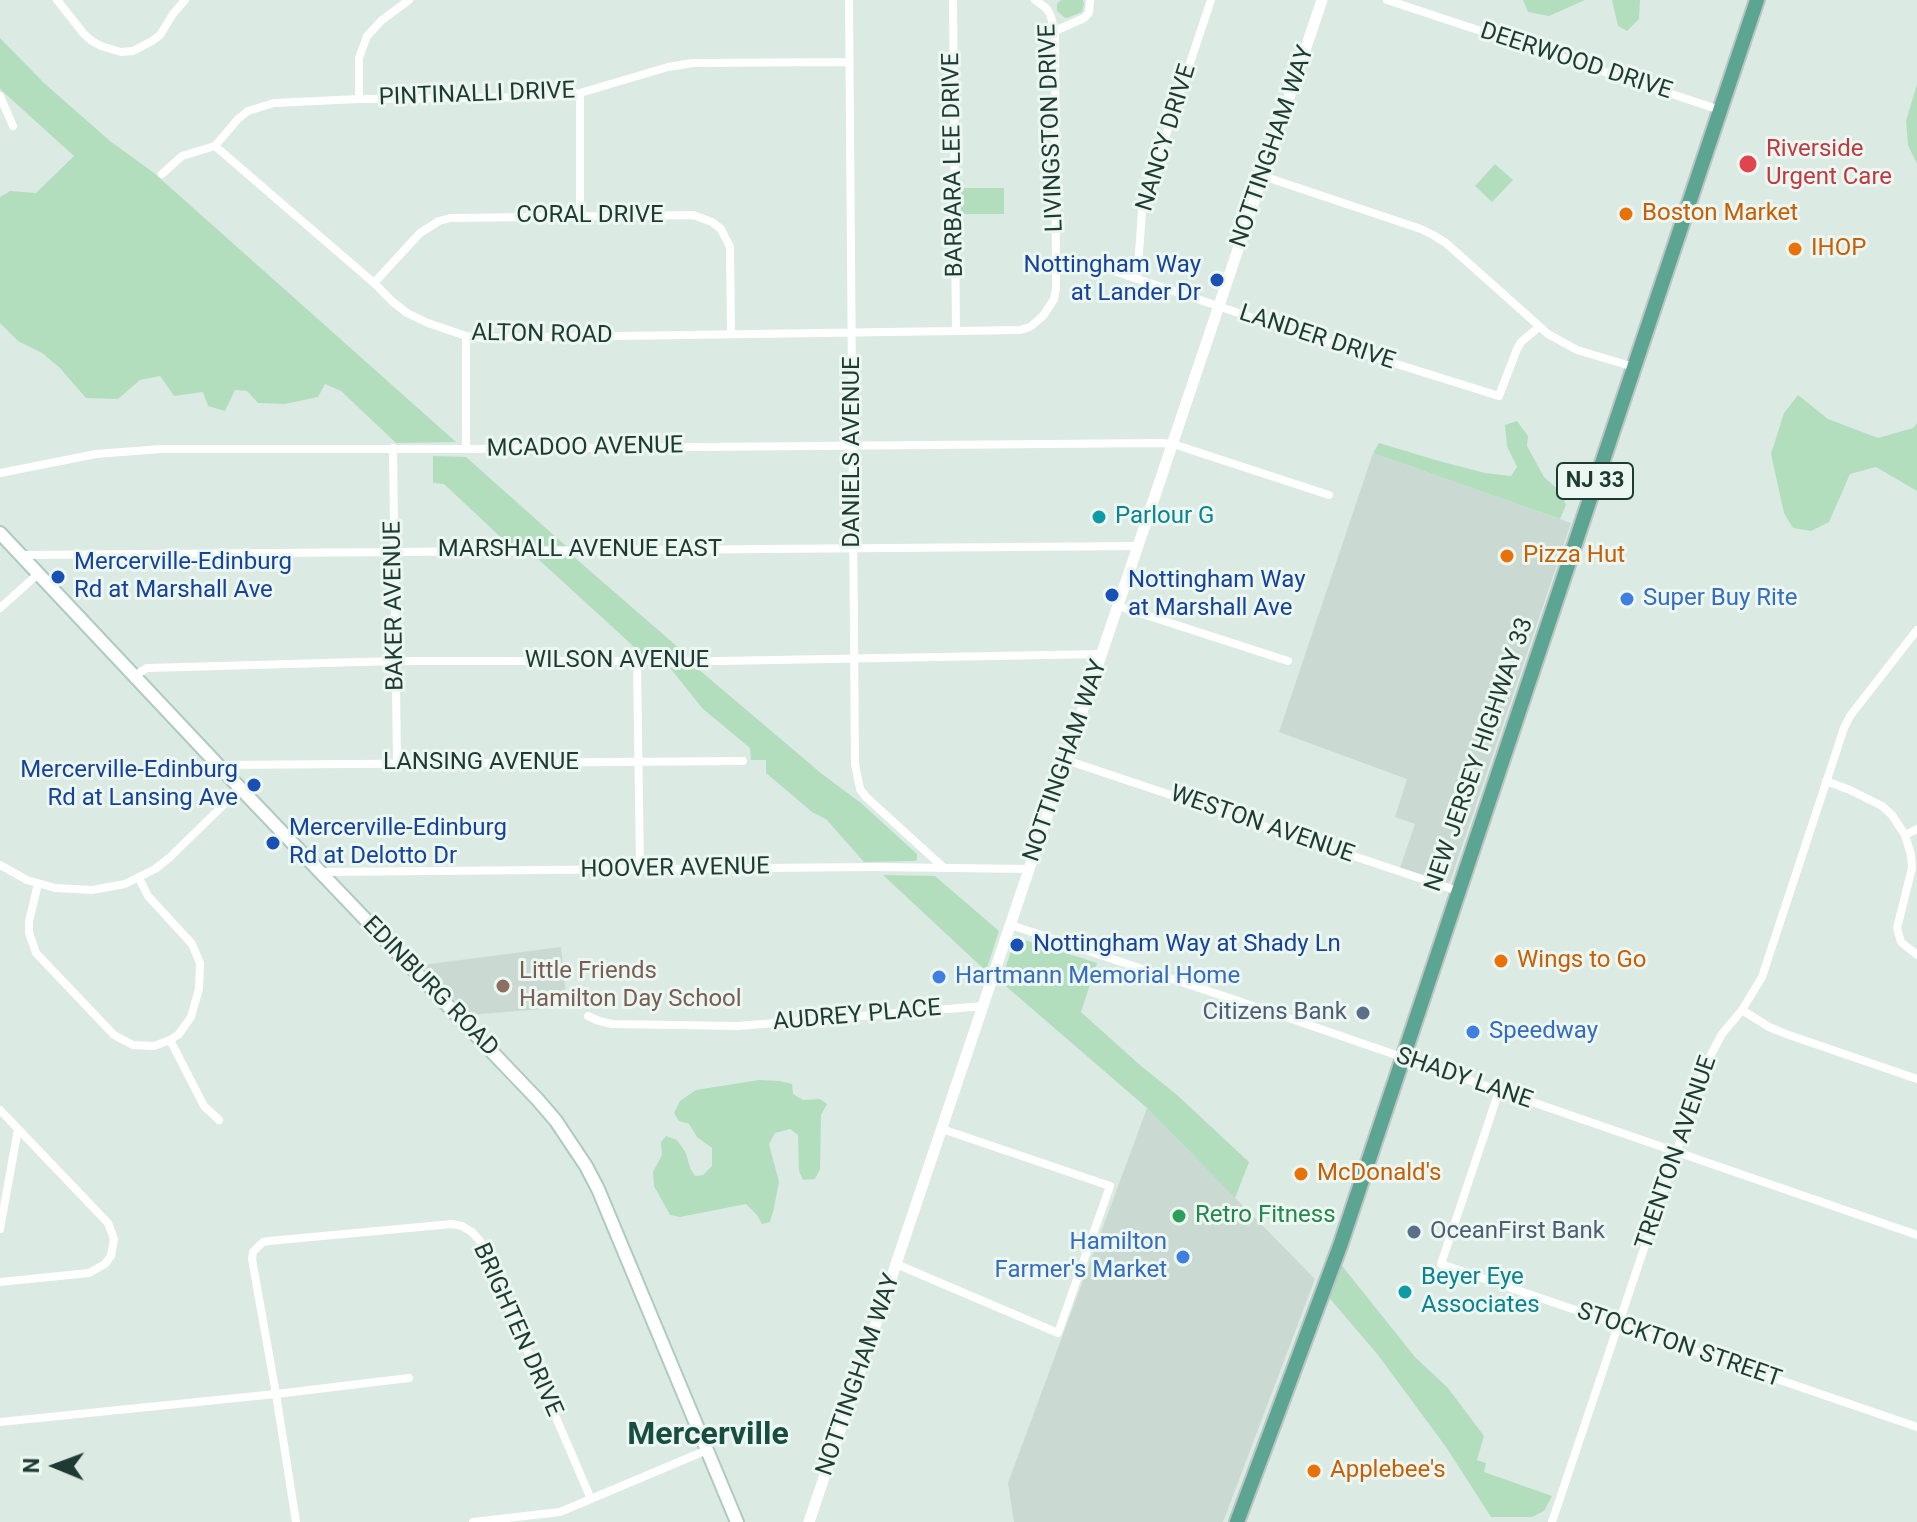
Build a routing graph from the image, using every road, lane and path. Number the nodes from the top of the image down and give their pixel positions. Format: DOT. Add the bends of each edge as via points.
graph roads {
  1 [pos="57,0"];
  2 [pos="185,0"];
  3 [pos="409,0"];
  4 [pos="849,0"];
  5 [pos="953,0"];
  6 [pos="1090,0"];
  7 [pos="1211,0"];
  8 [pos="1322,0"];
  9 [pos="1387,0"];
  10 [pos="1757,0"];
  11 [pos="1040,1"];
  12 [pos="1055,31"];
  13 [pos="848,62"];
  14 [pos="580,93"];
  15 [pos="0,96"];
  16 [pos="359,99"];
  17 [pos="1720,110"];
  18 [pos="13,126"];
  19 [pos="215,146"];
  20 [pos="162,174"];
  21 [pos="1263,176"];
  22 [pos="580,216"];
  23 [pos="1056,264"];
  24 [pos="1137,279"];
  25 [pos="374,283"];
  26 [pos="1219,306"];
  27 [pos="1539,327"];
  28 [pos="956,331"];
  29 [pos="852,333"];
  30 [pos="731,334"];
  31 [pos="466,336"];
  32 [pos="1634,367"];
  33 [pos="1173,444"];
  34 [pos="853,445"];
  35 [pos="393,448"];
  36 [pos="466,449"];
  37 [pos="0,473"];
  38 [pos="1329,495"];
  39 [pos="0,533"];
  40 [pos="1138,546"];
  41 [pos="853,549"];
  42 [pos="394,551"];
  43 [pos="21,555"];
  44 [pos="38,574"];
  45 [pos="1118,606"];
  46 [pos="0,608"];
  47 [pos="1917,630"];
  48 [pos="1102,654"];
  49 [pos="855,660"];
  50 [pos="396,661"];
  51 [pos="1288,661"];
  52 [pos="637,662"];
  53 [pos="134,676"];
  54 [pos="1066,760"];
  55 [pos="743,761"];
  56 [pos="638,763"];
  57 [pos="397,764"];
  58 [pos="218,765"];
  59 [pos="1826,781"];
  60 [pos="241,788"];
  61 [pos="1917,829"];
  62 [pos="1905,835"];
  63 [pos="0,865"];
  64 [pos="944,868"];
  65 [pos="640,869"];
  66 [pos="1029,869"];
  67 [pos="321,872"];
  68 [pos="139,878"];
  69 [pos="38,884"];
  70 [pos="1458,891"];
  71 [pos="1011,925"];
  72 [pos="1917,955"];
  73 [pos="984,1006"];
  74 [pos="1742,1010"];
  75 [pos="588,1016"];
  76 [pos="170,1040"];
  77 [pos="1402,1057"];
  78 [pos="1917,1079"];
  79 [pos="1499,1091"];
  80 [pos="0,1110"];
  81 [pos="219,1120"];
  82 [pos="18,1129"];
  83 [pos="942,1129"];
  84 [pos="1676,1152"];
  85 [pos="0,1229"];
  86 [pos="1917,1235"];
  87 [pos="896,1264"];
  88 [pos="0,1282"];
  89 [pos="1618,1325"];
  90 [pos="409,1378"];
  91 [pos="276,1394"];
  92 [pos="0,1422"];
  93 [pos="1917,1427"];
  94 [pos="707,1450"];
  95 [pos="591,1499"];
  96 [pos="296,1522"];
  97 [pos="473,1522"];
  98 [pos="737,1522"];
  99 [pos="809,1522"];
  100 [pos="1237,1522"];
  101 [pos="1552,1522"];
  1 -- 2 [label="street" via="92,41 121,52 160,35"];
  3 -- 16 [label="street" via="367,36 359,58"];
  4 -- 13 [label="street, DANIELS AVENUE"];
  5 -- 28 [label="street, BARBARA LEE DRIVE"];
  6 -- 12 [label="street" via="1084,18"];
  7 -- 24 [label="street, NANCY DRIVE" via="1145,198"];
  8 -- 21 [label="street, NOTTINGHAM WAY"];
  9 -- 17 [label="street, DEERWOOD DRIVE"];
  10 -- 17 [label="main road, NEW JERSEY HIGHWAY 33 / NJ 33"];
  11 -- 12 [label="street, LIVINGSTON DRIVE"];
  12 -- 23 [label="street, LIVINGSTON DRIVE"];
  13 -- 14 [label="street, PINTINALLI DRIVE" via="693,63"];
  13 -- 29 [label="street, DANIELS AVENUE"];
  14 -- 16 [label="street, PINTINALLI DRIVE" via="510,99"];
  14 -- 22 [label="street"];
  15 -- 18 [label="street"];
  16 -- 19 [label="street, PINTINALLI DRIVE" via="284,102 248,111"];
  17 -- 32 [label="main road, NEW JERSEY HIGHWAY 33 / NJ 33"];
  19 -- 20 [label="street" via="182,156"];
  19 -- 25 [label="street, ALTON ROAD"];
  21 -- 26 [label="street, NOTTINGHAM WAY"];
  21 -- 27 [label="street" via="1433,235"];
  22 -- 25 [label="street, CORAL DRIVE" via="439,221 420,233"];
  22 -- 30 [label="street, CORAL DRIVE" via="693,215 721,229 730,247"];
  23 -- 24 [label="street, LANDER DRIVE" via="1093,264"];
  23 -- 28 [label="street, LIVINGSTON DRIVE" via="1054,299 1036,323 1020,330"];
  24 -- 26 [label="street, LANDER DRIVE"];
  25 -- 31 [label="street, ALTON ROAD" via="407,313"];
  26 -- 27 [label="street, LANDER DRIVE" via="1499,396 1521,342"];
  26 -- 33 [label="street, NOTTINGHAM WAY"];
  27 -- 32 [label="street" via="1577,350"];
  28 -- 29 [label="street, ALTON ROAD"];
  29 -- 30 [label="street, ALTON ROAD"];
  29 -- 34 [label="street, DANIELS AVENUE"];
  30 -- 31 [label="street, ALTON ROAD"];
  31 -- 36 [label="street"];
  32 -- 70 [label="main road, NEW JERSEY HIGHWAY 33 / NJ 33"];
  33 -- 34 [label="street, MCADOO AVENUE"];
  33 -- 38 [label="street, MCADOO AVENUE"];
  33 -- 40 [label="street, NOTTINGHAM WAY"];
  34 -- 36 [label="street, MCADOO AVENUE"];
  34 -- 41 [label="street, DANIELS AVENUE"];
  35 -- 36 [label="street, MCADOO AVENUE"];
  35 -- 37 [label="street, MCADOO AVENUE" via="129,451"];
  35 -- 42 [label="street, BAKER AVENUE"];
  39 -- 43 [label="main road, EDINBURG ROAD"];
  40 -- 41 [label="street, MARSHALL AVENUE EAST"];
  40 -- 45 [label="street, NOTTINGHAM WAY"];
  41 -- 42 [label="street, MARSHALL AVENUE EAST"];
  41 -- 49 [label="street, DANIELS AVENUE"];
  42 -- 43 [label="street, MARSHALL AVENUE EAST"];
  42 -- 50 [label="street, BAKER AVENUE"];
  43 -- 44 [label="main road, EDINBURG ROAD"];
  44 -- 46 [label="street"];
  44 -- 53 [label="main road, EDINBURG ROAD"];
  45 -- 48 [label="street, NOTTINGHAM WAY"];
  45 -- 51 [label="street"];
  47 -- 59 [label="street, TRENTON AVENUE" via="1850,716"];
  48 -- 49 [label="street, WILSON AVENUE"];
  48 -- 54 [label="street, NOTTINGHAM WAY"];
  49 -- 52 [label="street, WILSON AVENUE"];
  49 -- 64 [label="street, DANIELS AVENUE" via="855,764 860,789"];
  50 -- 52 [label="street, WILSON AVENUE"];
  50 -- 53 [label="street, WILSON AVENUE" via="147,668"];
  50 -- 57 [label="street, BAKER AVENUE"];
  52 -- 56 [label="street"];
  53 -- 58 [label="main road, EDINBURG ROAD"];
  54 -- 66 [label="street, NOTTINGHAM WAY"];
  54 -- 70 [label="street, WESTON AVENUE"];
  55 -- 56 [label="street, LANSING AVENUE"];
  56 -- 57 [label="street, LANSING AVENUE"];
  56 -- 65 [label="street"];
  57 -- 58 [label="street, LANSING AVENUE"];
  58 -- 60 [label="main road, EDINBURG ROAD"];
  59 -- 62 [label="street" via="1882,806"];
  59 -- 74 [label="street, TRENTON AVENUE" via="1770,957"];
  60 -- 67 [label="main road, EDINBURG ROAD"];
  60 -- 68 [label="street" via="169,858"];
  61 -- 62 [label="street"];
  62 -- 72 [label="street" via="1912,868 1897,928 1901,942"];
  63 -- 69 [label="street"];
  64 -- 65 [label="street, HOOVER AVENUE"];
  64 -- 66 [label="street, HOOVER AVENUE"];
  65 -- 67 [label="street, HOOVER AVENUE"];
  66 -- 71 [label="street, NOTTINGHAM WAY"];
  67 -- 94 [label="main road, EDINBURG ROAD" via="538,1100 572,1143 598,1189"];
  68 -- 69 [label="street" via="92,890"];
  68 -- 76 [label="street" via="148,896 192,944 200,963 191,1017"];
  69 -- 76 [label="street" via="29,933 42,961 122,1041 143,1047"];
  70 -- 77 [label="main road, NEW JERSEY HIGHWAY 33 / NJ 33"];
  71 -- 73 [label="street, NOTTINGHAM WAY"];
  71 -- 77 [label="street, SHADY LANE"];
  73 -- 75 [label="street, AUDREY PLACE" via="738,1026 612,1024"];
  73 -- 83 [label="street, NOTTINGHAM WAY"];
  74 -- 78 [label="street" via="1786,1034"];
  74 -- 84 [label="street, TRENTON AVENUE" via="1710,1056"];
  76 -- 81 [label="street" via="204,1106"];
  77 -- 79 [label="street, SHADY LANE"];
  77 -- 100 [label="main road, NEW JERSEY HIGHWAY 33 / NJ 33" via="1338,1251"];
  79 -- 84 [label="street, SHADY LANE"];
  79 -- 89 [label="street, STOCKTON STREET" via="1441,1264"];
  80 -- 82 [label="street"];
  82 -- 85 [label="street"];
  82 -- 88 [label="street" via="108,1223 114,1239 105,1264 89,1273"];
  83 -- 87 [label="street, NOTTINGHAM WAY"];
  83 -- 87 [label="street" via="1110,1186 1058,1333"];
  84 -- 86 [label="street, SHADY LANE"];
  84 -- 89 [label="street, TRENTON AVENUE"];
  87 -- 99 [label="street, NOTTINGHAM WAY"];
  89 -- 93 [label="street, STOCKTON STREET"];
  89 -- 101 [label="street, TRENTON AVENUE"];
  90 -- 91 [label="street"];
  91 -- 92 [label="street"];
  91 -- 95 [label="street, BRIGHTEN DRIVE" via="252,1259 257,1246 462,1226 480,1241"];
  91 -- 96 [label="street"];
  94 -- 95 [label="street"];
  94 -- 98 [label="main road, EDINBURG ROAD"];
  95 -- 97 [label="street" via="560,1512"];
}
